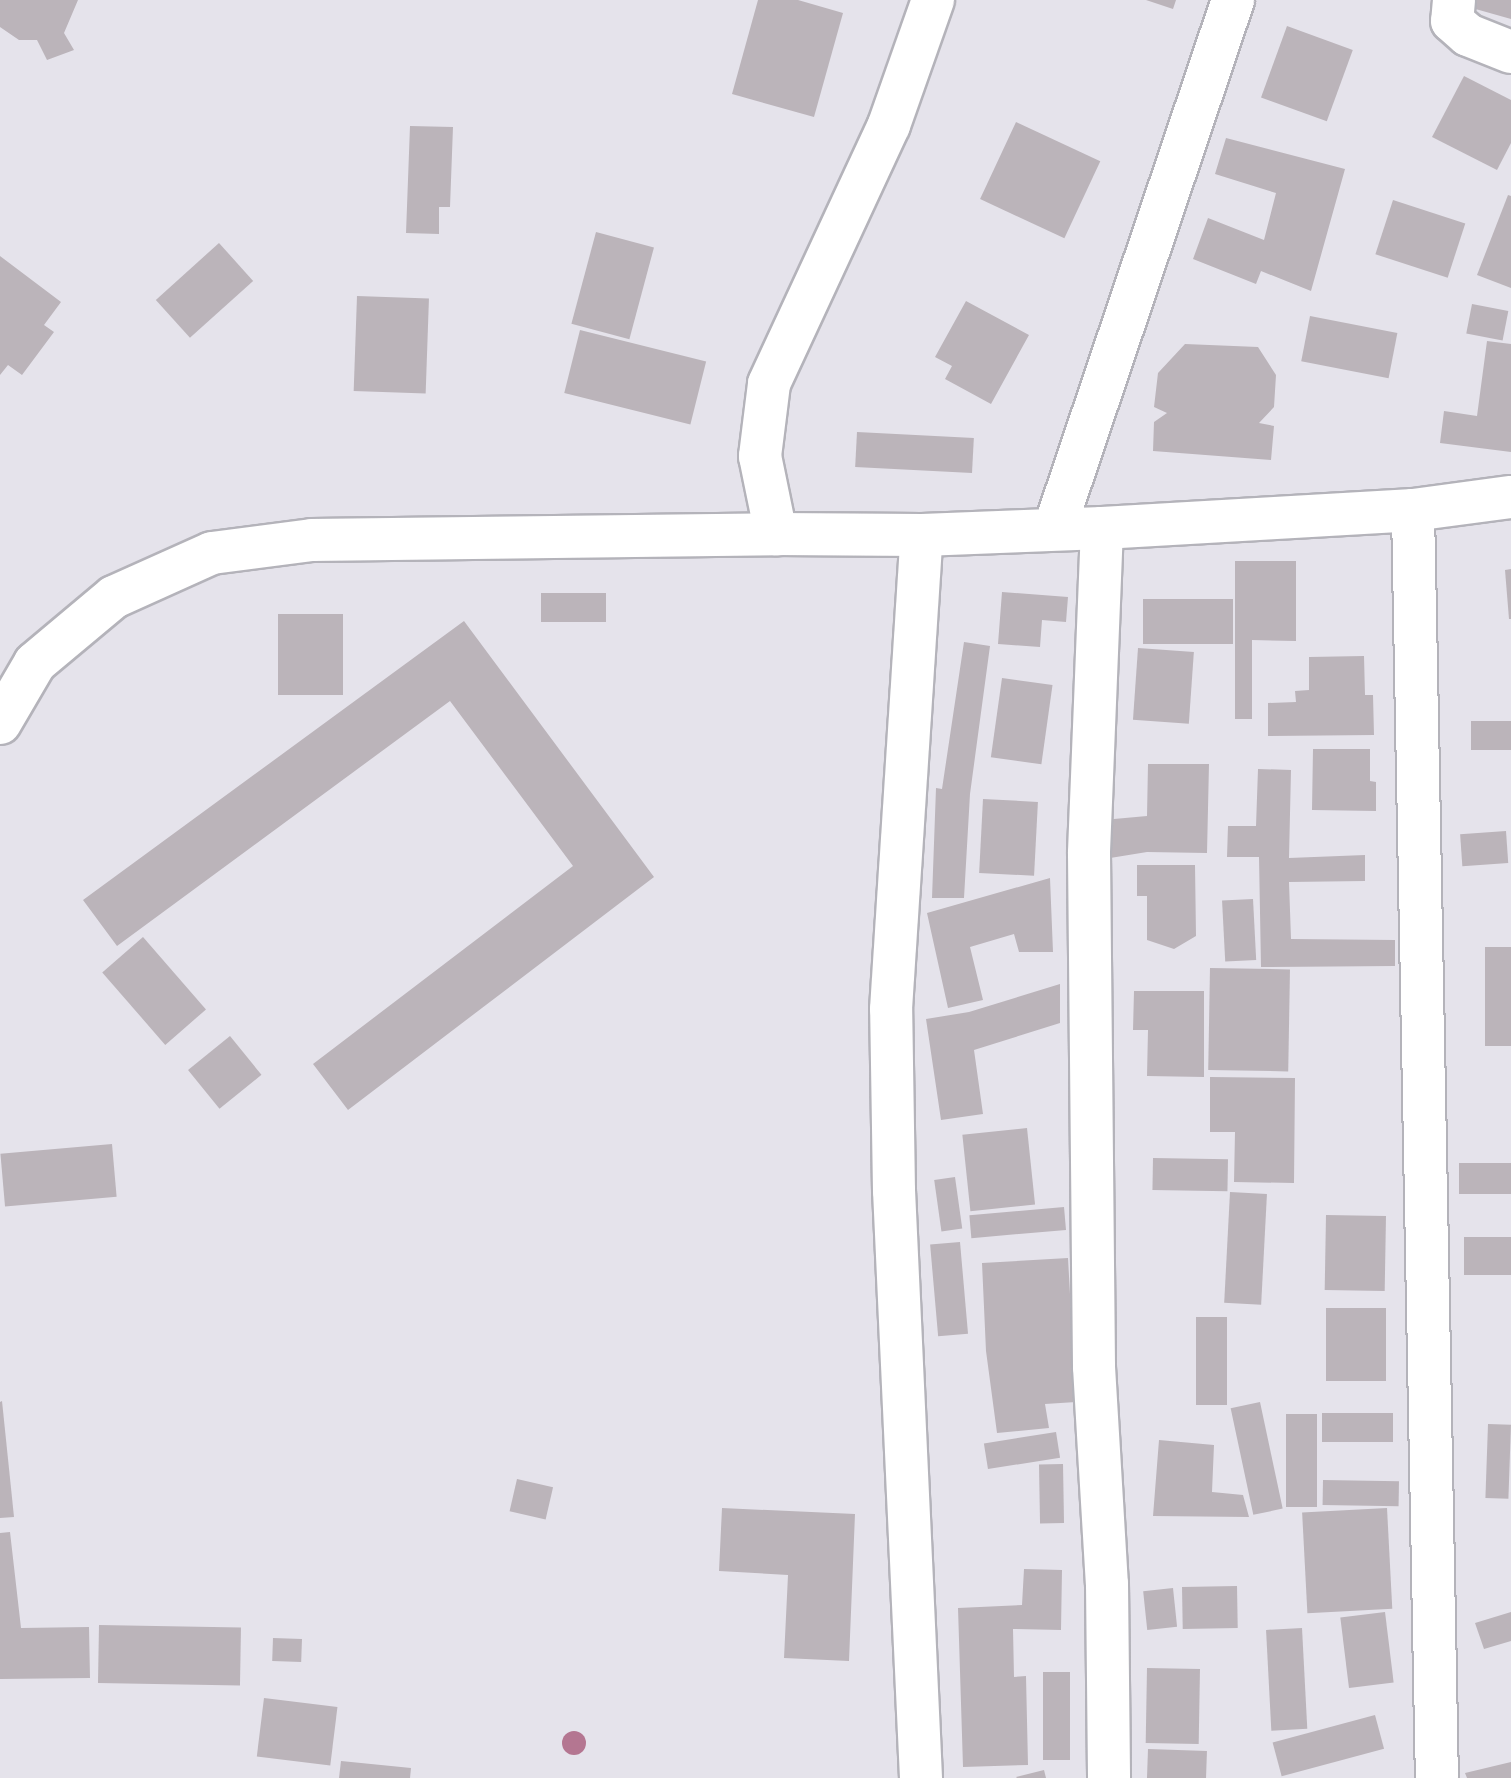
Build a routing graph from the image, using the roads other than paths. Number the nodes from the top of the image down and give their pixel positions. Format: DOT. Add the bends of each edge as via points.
graph roads {
  1 [pos="933,0"];
  2 [pos="1233,0"];
  3 [pos="1454,0"];
  4 [pos="1511,52"];
  5 [pos="1511,497"];
  6 [pos="1413,510"];
  7 [pos="1055,527"];
  8 [pos="1102,528"];
  9 [pos="776,534"];
  10 [pos="922,535"];
  11 [pos="0,723"];
  12 [pos="921,1778"];
  13 [pos="1109,1778"];
  14 [pos="1437,1778"];
  1 -- 9 [label="street" via="889,125 769,384 760,456"];
  2 -- 7 [label="street"];
  3 -- 4 [label="street" via="1452,21 1468,35"];
  5 -- 6 [label="street"];
  6 -- 8 [label="street"];
  6 -- 14 [label="street"];
  7 -- 8 [label="street"];
  7 -- 10 [label="street"];
  8 -- 13 [label="street" via="1089,854 1094,1367 1107,1584"];
  9 -- 10 [label="street"];
  9 -- 11 [label="street" via="312,540 212,553 114,597 35,663"];
  10 -- 12 [label="street" via="891,1009 894,1191"];
}
